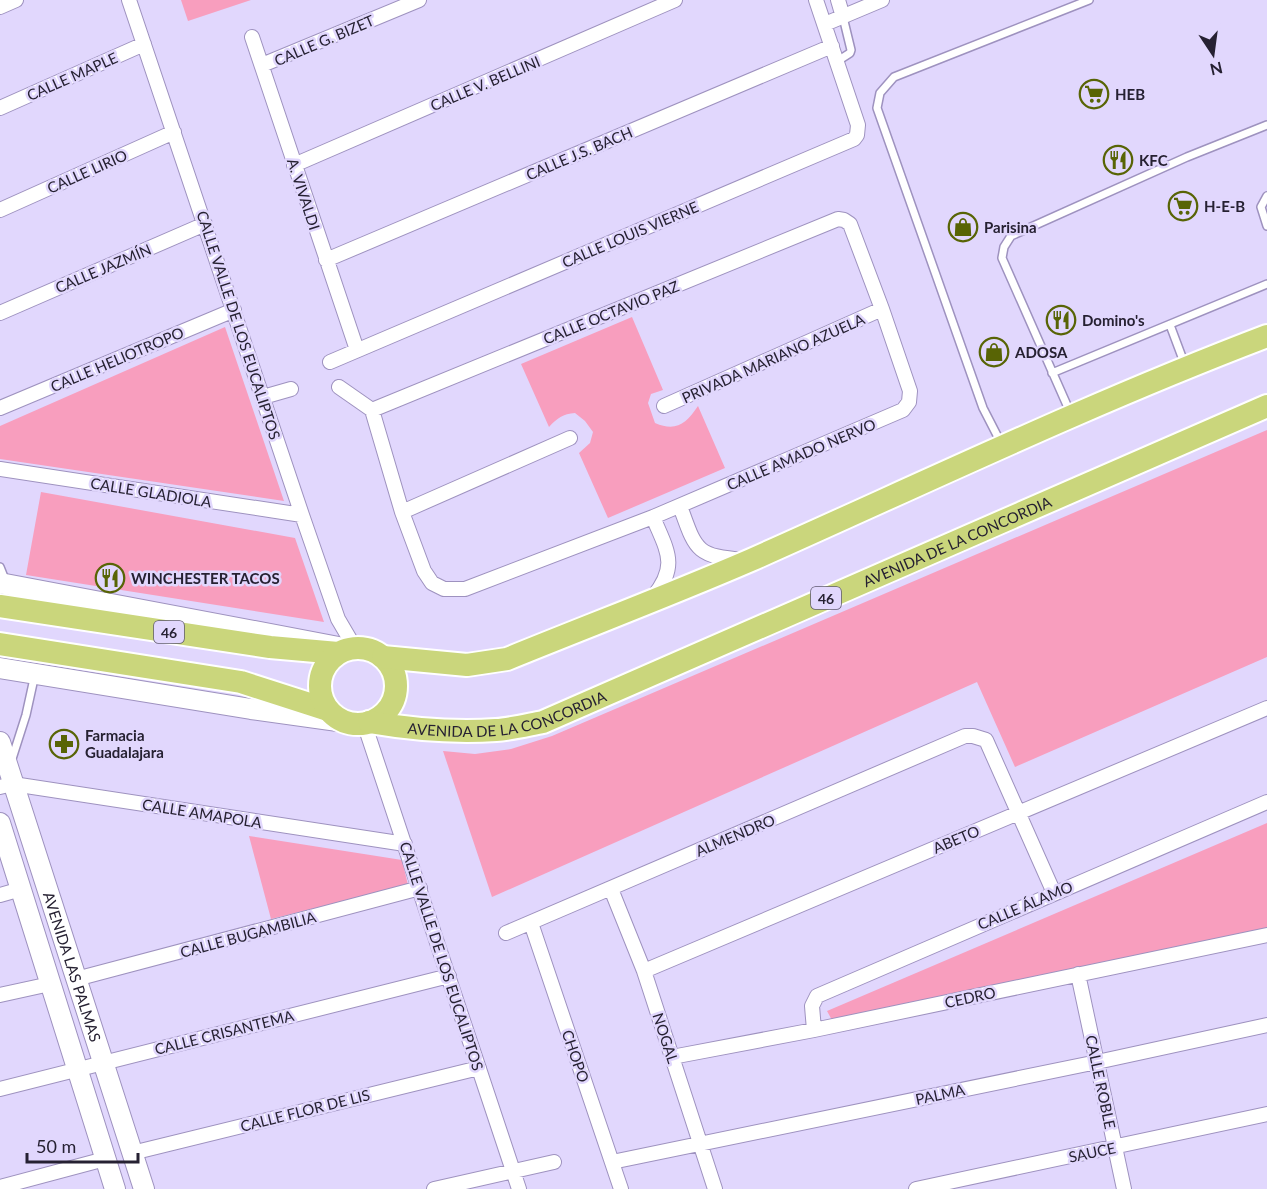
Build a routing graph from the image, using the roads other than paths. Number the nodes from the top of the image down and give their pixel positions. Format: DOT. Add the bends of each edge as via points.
graph roads {
  1 [pos="16,0"];
  2 [pos="129,0"];
  3 [pos="419,0"];
  4 [pos="675,0"];
  5 [pos="818,0"];
  6 [pos="838,0"];
  7 [pos="882,0"];
  8 [pos="1089,0"];
  9 [pos="0,7"];
  10 [pos="843,17"];
  11 [pos="825,24"];
  12 [pos="252,37"];
  13 [pos="144,44"];
  14 [pos="832,46"];
  15 [pos="837,62"];
  16 [pos="262,65"];
  17 [pos="0,108"];
  18 [pos="1267,125"];
  19 [pos="174,132"];
  20 [pos="294,165"];
  21 [pos="1267,196"];
  22 [pos="0,210"];
  23 [pos="205,224"];
  24 [pos="1267,226"];
  25 [pos="326,261"];
  26 [pos="1267,284"];
  27 [pos="882,309"];
  28 [pos="234,310"];
  29 [pos="0,313"];
  30 [pos="1170,325"];
  31 [pos="1267,336"];
  32 [pos="357,350"];
  33 [pos="330,362"];
  34 [pos="1186,367"];
  35 [pos="1052,373"];
  36 [pos="339,387"];
  37 [pos="291,389"];
  38 [pos="263,398"];
  39 [pos="664,406"];
  40 [pos="1267,406"];
  41 [pos="0,408"];
  42 [pos="372,410"];
  43 [pos="1072,415"];
  44 [pos="570,438"];
  45 [pos="1002,445"];
  46 [pos="0,469"];
  47 [pos="680,506"];
  48 [pos="402,512"];
  49 [pos="302,515"];
  50 [pos="654,517"];
  51 [pos="749,560"];
  52 [pos="2,585"];
  53 [pos="650,602"];
  54 [pos="0,644"];
  55 [pos="347,650"];
  56 [pos="383,657"];
  57 [pos="0,668"];
  58 [pos="35,674"];
  59 [pos="1267,708"];
  60 [pos="352,719"];
  61 [pos="0,742"];
  62 [pos="7,780"];
  63 [pos="1267,802"];
  64 [pos="1019,813"];
  65 [pos="0,823"];
  66 [pos="405,844"];
  67 [pos="420,888"];
  68 [pos="21,889"];
  69 [pos="611,889"];
  70 [pos="1054,893"];
  71 [pos="0,895"];
  72 [pos="531,923"];
  73 [pos="506,933"];
  74 [pos="1267,935"];
  75 [pos="644,971"];
  76 [pos="1078,974"];
  77 [pos="449,976"];
  78 [pos="75,979"];
  79 [pos="50,984"];
  80 [pos="0,995"];
  81 [pos="1267,1025"];
  82 [pos="814,1030"];
  83 [pos="672,1057"];
  84 [pos="1097,1062"];
  85 [pos="103,1063"];
  86 [pos="479,1068"];
  87 [pos="77,1069"];
  88 [pos="0,1089"];
  89 [pos="1267,1114"];
  90 [pos="700,1144"];
  91 [pos="1115,1147"];
  92 [pos="132,1153"];
  93 [pos="105,1159"];
  94 [pos="554,1162"];
  95 [pos="612,1162"];
  96 [pos="514,1171"];
  97 [pos="0,1187"];
  98 [pos="115,1189"];
  99 [pos="144,1189"];
  100 [pos="434,1189"];
  101 [pos="519,1189"];
  102 [pos="621,1189"];
  103 [pos="715,1189"];
  104 [pos="916,1189"];
  105 [pos="1124,1189"];
  1 -- 9 [label="street"];
  2 -- 13 [label="street, CALLE VALLE DE LOS EUCALIPTOS"];
  3 -- 16 [label="street, CALLE G. BIZET"];
  4 -- 20 [label="street, CALLE V. BELLINI"];
  5 -- 11 [label="street, CALLE LOUIS VIERNE"];
  6 -- 10 [label="street"];
  7 -- 10 [label="street"];
  8 -- 45 [label="lane" via="894,77 880,93 877,108 983,408"];
  10 -- 11 [label="street"];
  10 -- 15 [label="lane" via="851,50"];
  11 -- 14 [label="street, CALLE LOUIS VIERNE"];
  12 -- 16 [label="street, A. VIVALDI"];
  13 -- 17 [label="street, CALLE MAPLE"];
  13 -- 19 [label="street, CALLE VALLE DE LOS EUCALIPTOS"];
  14 -- 15 [label="street, CALLE LOUIS VIERNE"];
  14 -- 25 [label="street, CALLE J.S. BACH"];
  15 -- 32 [label="street, CALLE LOUIS VIERNE" via="858,125 854,139"];
  16 -- 20 [label="street, A. VIVALDI"];
  18 -- 35 [label="lane" via="1011,236 1002,258"];
  19 -- 22 [label="street, CALLE LIRIO"];
  19 -- 23 [label="street, CALLE VALLE DE LOS EUCALIPTOS"];
  20 -- 25 [label="street, A. VIVALDI"];
  21 -- 24 [label="lane" via="1261,207"];
  23 -- 28 [label="street, CALLE VALLE DE LOS EUCALIPTOS"];
  23 -- 29 [label="street, CALLE JAZMÍN"];
  25 -- 32 [label="street, A. VIVALDI"];
  26 -- 30 [label="lane"];
  27 -- 39 [label="street, PRIVADA MARIANO AZUELA"];
  27 -- 42 [label="street, CALLE OCTAVIO PAZ" via="850,224 838,219"];
  27 -- 47 [label="street, CALLE AMADO NERVO" via="910,391 903,410"];
  28 -- 38 [label="street, CALLE VALLE DE LOS EUCALIPTOS"];
  28 -- 41 [label="street, CALLE HELIOTROPO"];
  30 -- 34 [label="lane"];
  30 -- 35 [label="lane"];
  31 -- 34 [label="main road, 46"];
  32 -- 33 [label="street, CALLE LOUIS VIERNE"];
  34 -- 43 [label="main road, 46"];
  35 -- 43 [label="lane"];
  36 -- 42 [label="street"];
  37 -- 38 [label="street"];
  38 -- 49 [label="street, CALLE VALLE DE LOS EUCALIPTOS"];
  40 -- 60 [label="main road, AVENIDA DE LA CONCORDIA / 46" via="543,722 497,730 454,730"];
  42 -- 48 [label="street"];
  43 -- 45 [label="main road, 46"];
  44 -- 48 [label="street"];
  45 -- 51 [label="main road, 46"];
  46 -- 49 [label="street, CALLE GLADIOLA"];
  47 -- 50 [label="street, CALLE AMADO NERVO"];
  47 -- 51 [label="street" via="698,548 709,555"];
  48 -- 50 [label="street, CALLE AMADO NERVO" via="424,571 432,583 444,589 465,589"];
  49 -- 55 [label="street, CALLE VALLE DE LOS EUCALIPTOS"];
  50 -- 53 [label="street" via="668,555 669,572"];
  51 -- 53 [label="main road, 46"];
  52 -- 55 [label="main road, 46" via="270,647"];
  53 -- 56 [label="main road, 46" via="507,659 467,665"];
  54 -- 60 [label="main road, AVENIDA DE LA CONCORDIA / 46" via="241,682"];
  55 -- 56 [label="main road, 46" via="375,652"];
  55 -- 60 [label="main road" via="328,662 319,686 322,699"];
  56 -- 60 [label="main road" via="395,678 393,702 386,712"];
  57 -- 58 [label="street, AVENIDA DE LA CONCORDIA"];
  58 -- 60 [label="street, AVENIDA DE LA CONCORDIA" via="262,711"];
  58 -- 62 [label="lane"];
  59 -- 64 [label="street, ABETO"];
  60 -- 66 [label="street, CALLE VALLE DE LOS EUCALIPTOS"];
  61 -- 62 [label="street, AVENIDA LAS PALMAS"];
  62 -- 66 [label="street, CALLE AMAPOLA"];
  62 -- 78 [label="street, AVENIDA LAS PALMAS"];
  63 -- 70 [label="street, CALLE ÁLAMO"];
  64 -- 69 [label="street, ALMENDRO" via="986,740 965,736"];
  64 -- 70 [label="street"];
  64 -- 75 [label="street, ABETO"];
  65 -- 68 [label="street, AVENIDA LAS PALMAS"];
  66 -- 67 [label="street, CALLE VALLE DE LOS EUCALIPTOS"];
  67 -- 77 [label="street, CALLE VALLE DE LOS EUCALIPTOS"];
  67 -- 78 [label="street, CALLE BUGAMBILIA"];
  68 -- 71 [label="street"];
  68 -- 79 [label="street, AVENIDA LAS PALMAS"];
  69 -- 72 [label="street, ALMENDRO"];
  69 -- 75 [label="street, NOGAL"];
  70 -- 82 [label="street, CALLE ÁLAMO" via="817,996 812,1006"];
  72 -- 73 [label="street, ALMENDRO"];
  72 -- 95 [label="street, CHOPO"];
  74 -- 76 [label="street, CEDRO"];
  75 -- 83 [label="street, NOGAL"];
  76 -- 82 [label="street, CEDRO"];
  76 -- 84 [label="street, CALLE ROBLE"];
  77 -- 85 [label="street, CALLE CRISANTEMA"];
  77 -- 86 [label="street, CALLE VALLE DE LOS EUCALIPTOS"];
  78 -- 85 [label="street, AVENIDA LAS PALMAS"];
  79 -- 80 [label="street"];
  79 -- 87 [label="street, AVENIDA LAS PALMAS"];
  81 -- 84 [label="street, PALMA"];
  82 -- 83 [label="street, CEDRO"];
  83 -- 90 [label="street, NOGAL"];
  84 -- 90 [label="street, PALMA"];
  84 -- 91 [label="street, CALLE ROBLE"];
  85 -- 87 [label="street, CALLE CRISANTEMA"];
  85 -- 92 [label="street, AVENIDA LAS PALMAS"];
  86 -- 92 [label="street, CALLE FLOR DE LIS"];
  86 -- 96 [label="street, CALLE VALLE DE LOS EUCALIPTOS"];
  87 -- 88 [label="street, CALLE CRISANTEMA"];
  87 -- 93 [label="street, AVENIDA LAS PALMAS"];
  89 -- 91 [label="street, SAUCE"];
  90 -- 95 [label="street, PALMA"];
  90 -- 103 [label="street, NOGAL"];
  91 -- 104 [label="street, SAUCE"];
  91 -- 105 [label="street, CALLE ROBLE"];
  92 -- 99 [label="street, AVENIDA LAS PALMAS"];
  93 -- 97 [label="street"];
  93 -- 98 [label="street, AVENIDA LAS PALMAS"];
  94 -- 96 [label="street"];
  95 -- 102 [label="street, CHOPO"];
  96 -- 100 [label="street"];
  96 -- 101 [label="street, CALLE VALLE DE LOS EUCALIPTOS"];
}
